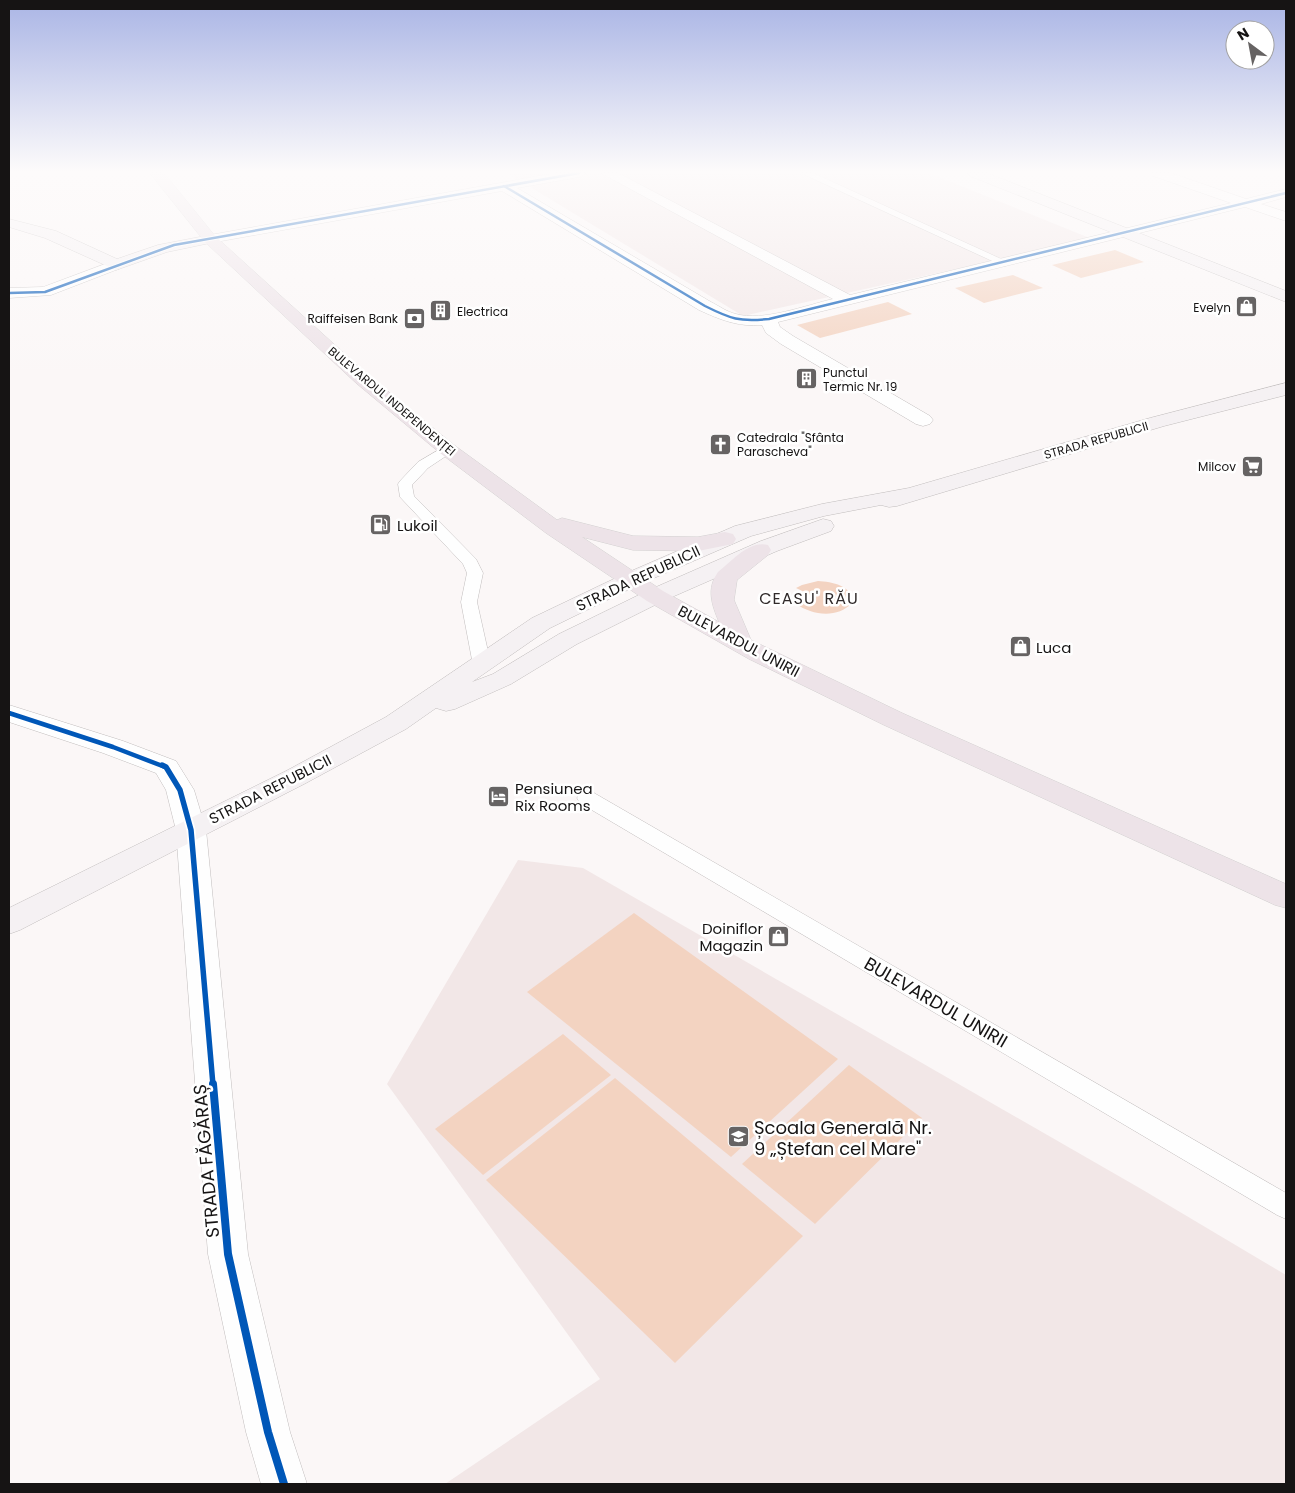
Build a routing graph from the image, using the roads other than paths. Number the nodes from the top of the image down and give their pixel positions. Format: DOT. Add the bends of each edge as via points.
graph roads {
  1 [pos="67,243"];
  2 [pos="188,243"];
  3 [pos="215,243"];
  4 [pos="599,243"];
  5 [pos="739,243"];
  6 [pos="960,243"];
  7 [pos="1089,243"];
  8 [pos="1147,243"];
  9 [pos="1005,263"];
  10 [pos="116,265"];
  11 [pos="9,293"];
  12 [pos="1286,297"];
  13 [pos="849,301"];
  14 [pos="769,319"];
  15 [pos="1286,389"];
  16 [pos="924,420"];
  17 [pos="447,449"];
  18 [pos="906,494"];
  19 [pos="543,520"];
  20 [pos="725,539"];
  21 [pos="760,550"];
  22 [pos="630,580"];
  23 [pos="655,596"];
  24 [pos="740,644"];
  25 [pos="482,665"];
  26 [pos="9,713"];
  27 [pos="396,723"];
  28 [pos="587,798"];
  29 [pos="191,830"];
  30 [pos="1286,897"];
  31 [pos="9,922"];
  32 [pos="1286,1207"];
  33 [pos="284,1484"];
  1 -- 10 [label="main road"];
  2 -- 10 [label="main road" via="162,248"];
  3 -- 17 [label="main road, BULEVARDUL INDEPENDENȚEI" via="362,379"];
  4 -- 14 [label="street" via="732,319"];
  5 -- 13 [label="street"];
  6 -- 9 [label="lane"];
  7 -- 9 [label="street"];
  8 -- 12 [label="main road"];
  9 -- 13 [label="street"];
  10 -- 11 [label="street" via="45,292"];
  13 -- 14 [label="street"];
  14 -- 16 [label="street" via="772,329 787,340"];
  15 -- 18 [label="main road, STRADA REPUBLICII" via="1157,422"];
  17 -- 19 [label="main road, BULEVARDUL INDEPENDENȚEI"];
  17 -- 25 [label="lane" via="405,484 408,497 470,562 475,573 469,602"];
  18 -- 20 [label="main road, STRADA REPUBLICII" via="822,510 742,531"];
  18 -- 21 [label="main road, STRADA REPUBLICII"];
  19 -- 20 [label="main road" via="633,543 698,544"];
  19 -- 22 [label="main road, BULEVARDUL INDEPENDENȚEI"];
  20 -- 22 [label="main road, STRADA REPUBLICII"];
  21 -- 23 [label="main road, STRADA REPUBLICII"];
  21 -- 24 [label="main road" via="726,577 722,600"];
  22 -- 23 [label="main road, BULEVARDUL INDEPENDENȚEI"];
  22 -- 25 [label="main road, STRADA REPUBLICII" via="542,624"];
  23 -- 24 [label="main road, BULEVARDUL UNIRII"];
  23 -- 27 [label="main road, STRADA REPUBLICII" via="568,639 502,679"];
  24 -- 30 [label="main road, BULEVARDUL UNIRII" via="893,719"];
  25 -- 27 [label="main road, STRADA REPUBLICII"];
  26 -- 29 [label="street, STRADA FĂGĂRAȘ" via="166,767 180,790"];
  27 -- 29 [label="main road, STRADA REPUBLICII"];
  28 -- 32 [label="lane, BULEVARDUL UNIRII"];
  29 -- 31 [label="main road, STRADA REPUBLICII"];
  29 -- 33 [label="street, STRADA FĂGĂRAȘ" via="228,1254 268,1432"];
}
